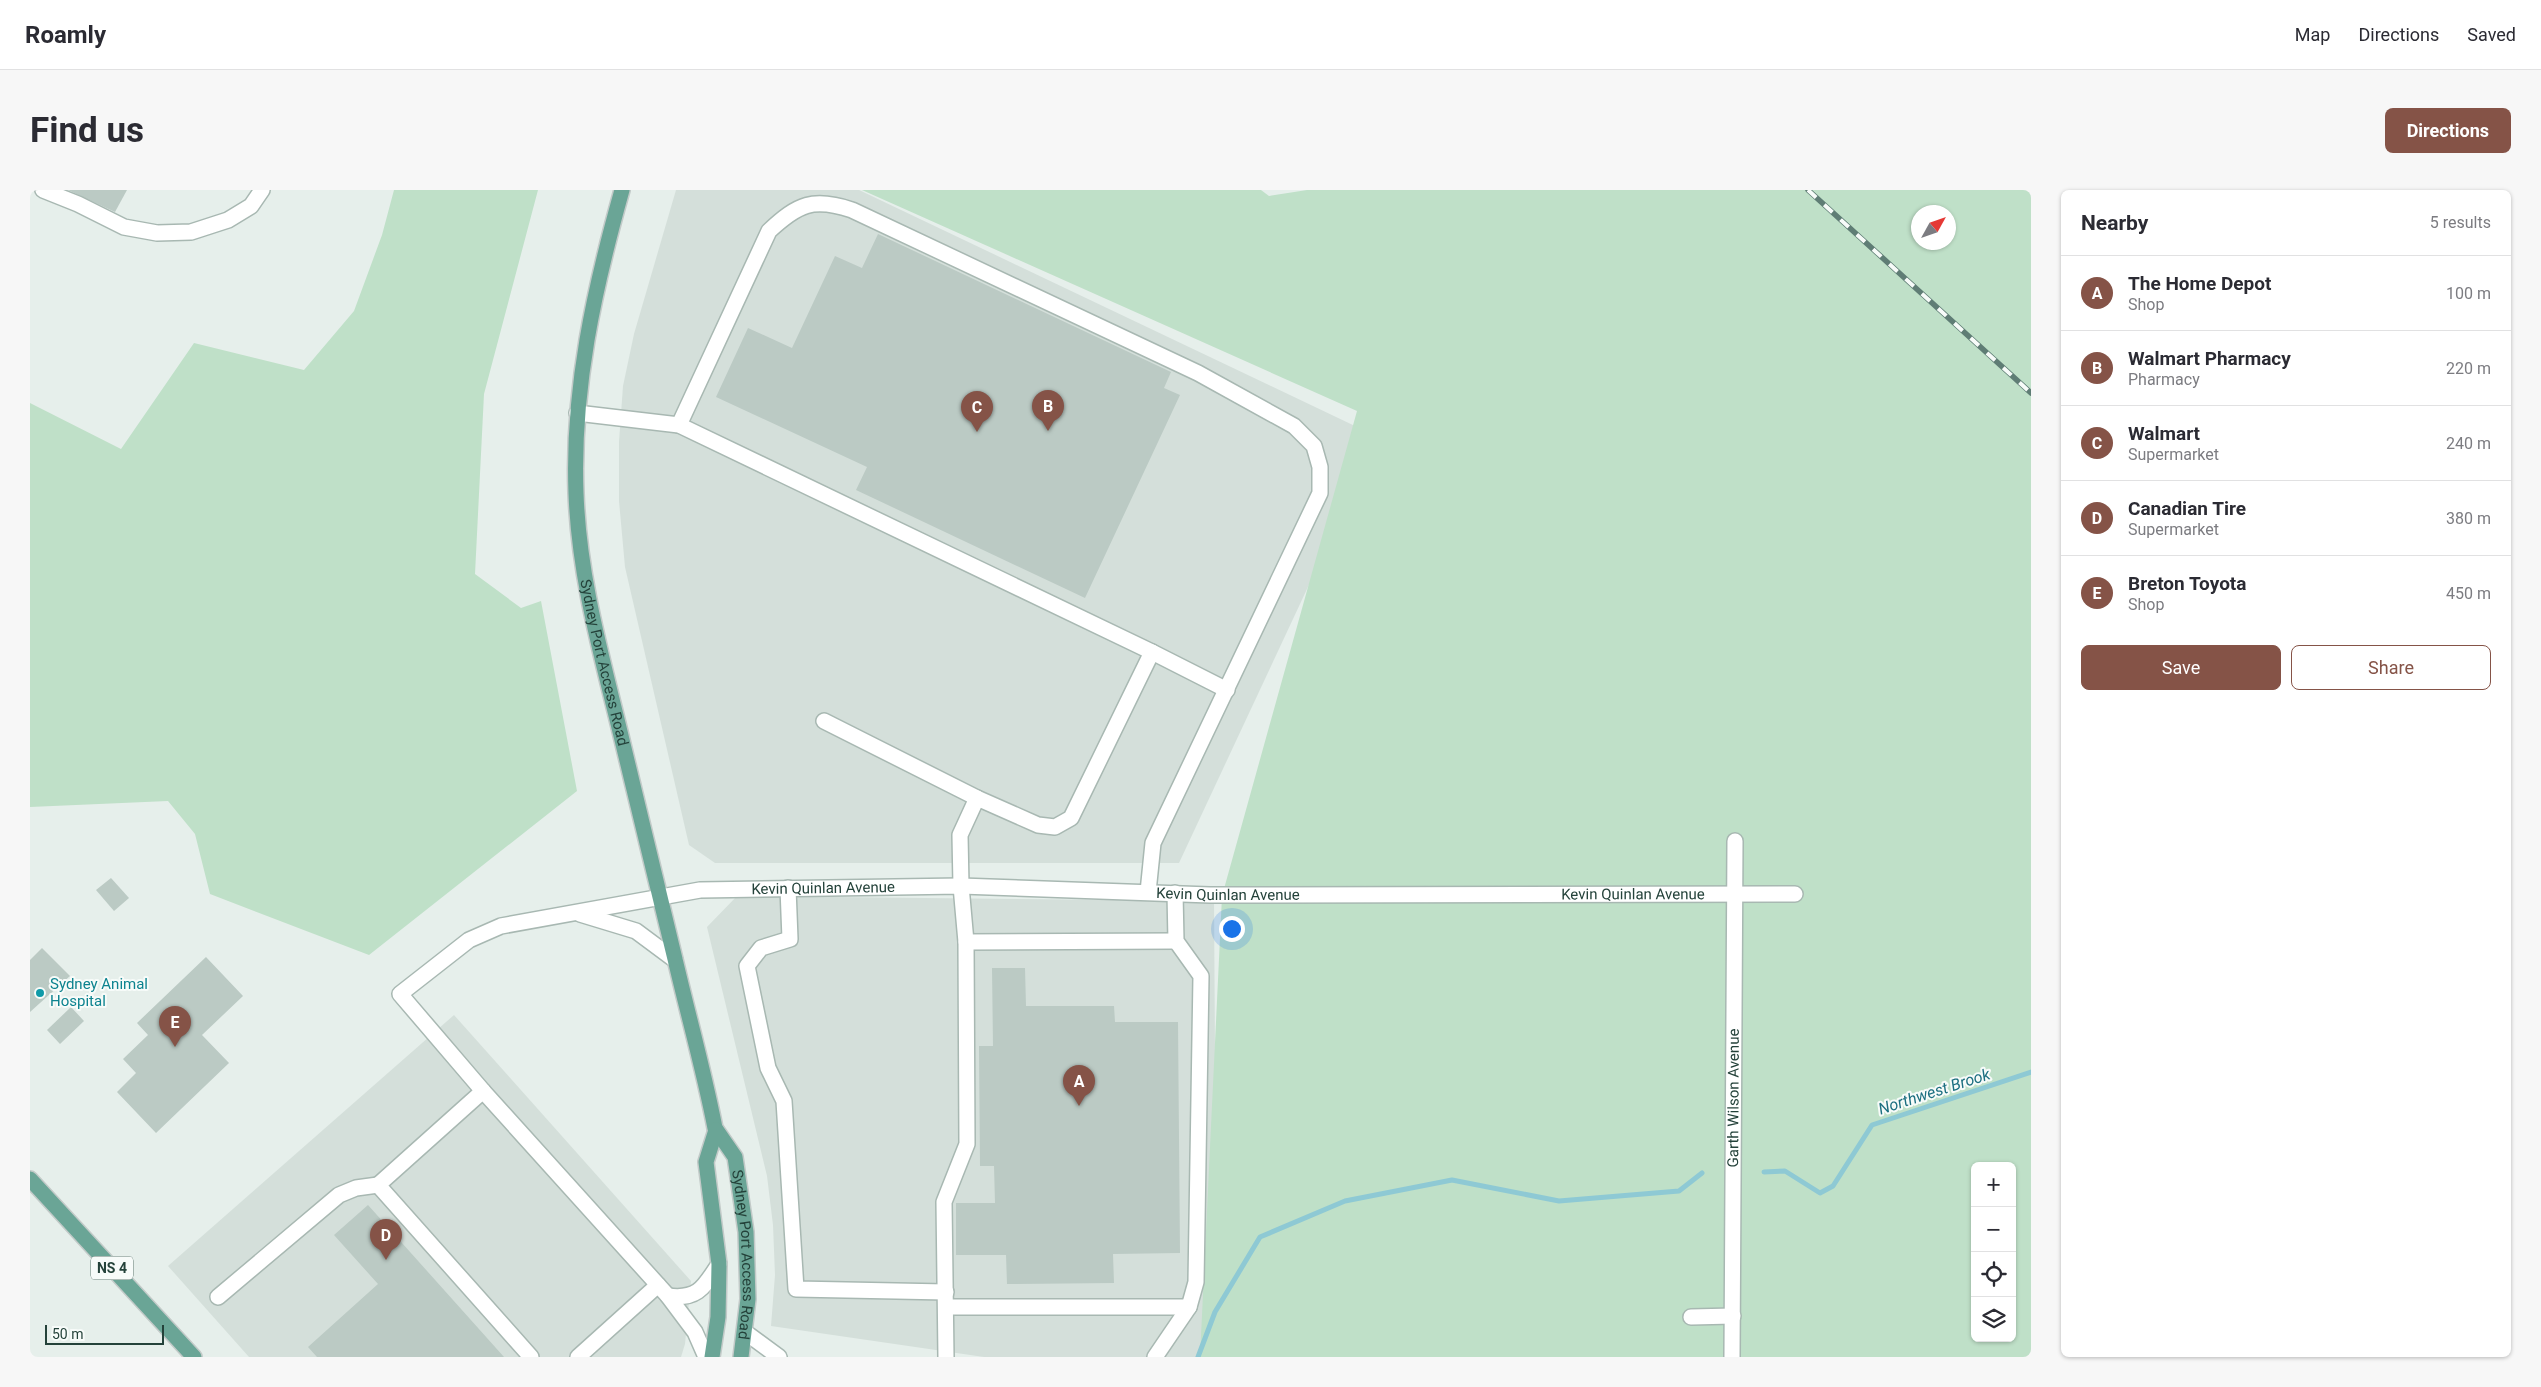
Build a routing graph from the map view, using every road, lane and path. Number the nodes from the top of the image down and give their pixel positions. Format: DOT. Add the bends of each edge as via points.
graph roads {
  1 [pos="43,190"];
  2 [pos="262,190"];
  3 [pos="622,190"];
  4 [pos="577,413"];
  5 [pos="679,425"];
  6 [pos="1152,652"];
  7 [pos="1227,690"];
  8 [pos="824,721"];
  9 [pos="977,798"];
  10 [pos="1736,840"];
  11 [pos="961,886"];
  12 [pos="788,888"];
  13 [pos="1148,892"];
  14 [pos="1175,893"];
  15 [pos="1735,894"];
  16 [pos="1796,894"];
  17 [pos="660,896"];
  18 [pos="574,913"];
  19 [pos="1176,941"];
  20 [pos="966,942"];
  21 [pos="675,960"];
  22 [pos="483,1091"];
  23 [pos="716,1130"];
  24 [pos="30,1179"];
  25 [pos="378,1185"];
  26 [pos="719,1264"];
  27 [pos="663,1291"];
  28 [pos="218,1297"];
  29 [pos="946,1299"];
  30 [pos="1189,1307"];
  31 [pos="1733,1316"];
  32 [pos="1691,1317"];
  33 [pos="745,1332"];
  34 [pos="194,1357"];
  35 [pos="531,1357"];
  36 [pos="578,1357"];
  37 [pos="706,1357"];
  38 [pos="712,1357"];
  39 [pos="741,1357"];
  40 [pos="780,1357"];
  41 [pos="946,1357"];
  42 [pos="1155,1357"];
  43 [pos="1732,1357"];
  1 -- 2 [label="street" via="124,227 157,233 191,232 228,220 251,206"];
  3 -- 4 [label="main road, Sydney Port Access Road" via="589,323"];
  4 -- 5 [label="street"];
  4 -- 17 [label="main road, Sydney Port Access Road" via="578,530 588,604"];
  5 -- 6 [label="street"];
  5 -- 7 [label="street" via="769,231 791,211 812,203 834,204 852,210 1198,373 1294,426 1314,446 1320,467 1320,493"];
  6 -- 7 [label="street"];
  6 -- 9 [label="street" via="1071,818 1055,827 1038,825"];
  7 -- 13 [label="street" via="1153,843"];
  8 -- 9 [label="street"];
  9 -- 11 [label="street" via="960,835"];
  10 -- 15 [label="street, Garth Wilson Avenue"];
  11 -- 12 [label="street, Kevin Quinlan Avenue"];
  11 -- 13 [label="street, Kevin Quinlan Avenue"];
  11 -- 20 [label="street"];
  12 -- 17 [label="street, Kevin Quinlan Avenue" via="700,890"];
  12 -- 29 [label="street" via="790,939 760,948 747,966 768,1068 784,1101 796,1289"];
  13 -- 14 [label="street, Kevin Quinlan Avenue"];
  14 -- 15 [label="street, Kevin Quinlan Avenue"];
  14 -- 19 [label="street"];
  15 -- 16 [label="street, Kevin Quinlan Avenue"];
  15 -- 31 [label="street, Garth Wilson Avenue"];
  17 -- 18 [label="street, Kevin Quinlan Avenue"];
  17 -- 21 [label="main road, Sydney Port Access Road"];
  18 -- 21 [label="street" via="636,931"];
  18 -- 22 [label="street, Kevin Quinlan Avenue" via="501,926 469,940 400,994"];
  19 -- 20 [label="street"];
  19 -- 30 [label="street" via="1201,976 1196,1282"];
  20 -- 29 [label="street" via="967,1144 944,1202"];
  21 -- 23 [label="main road, Sydney Port Access Road"];
  22 -- 25 [label="street"];
  22 -- 27 [label="street"];
  23 -- 26 [label="main road, Sydney Port Access Road" via="706,1162"];
  23 -- 33 [label="main road, Sydney Port Access Road" via="735,1158 742,1199 748,1266"];
  24 -- 34 [label="main road, NS 4"];
  25 -- 28 [label="street" via="356,1188 339,1195"];
  25 -- 35 [label="street"];
  26 -- 27 [label="street" via="705,1286 695,1294 682,1298"];
  26 -- 38 [label="main road, Sydney Port Access Road" via="718,1317"];
  27 -- 36 [label="street"];
  27 -- 37 [label="street" via="695,1332"];
  29 -- 30 [label="street"];
  29 -- 41 [label="street"];
  30 -- 42 [label="street"];
  31 -- 32 [label="street"];
  31 -- 43 [label="street, Garth Wilson Avenue"];
  33 -- 39 [label="main road, Sydney Port Access Road"];
  33 -- 40 [label="street"];
}
